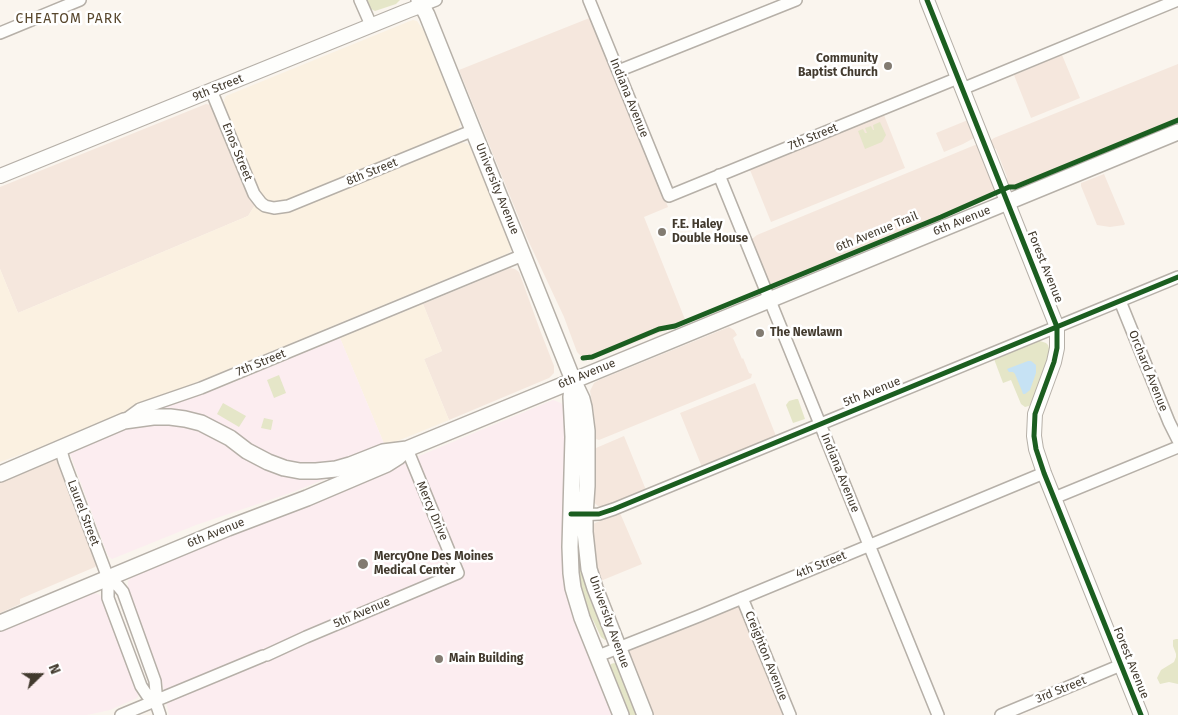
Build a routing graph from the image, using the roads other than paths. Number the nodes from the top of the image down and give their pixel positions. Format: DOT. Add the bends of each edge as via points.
graph roads {
  1 [pos="80,0"];
  2 [pos="360,0"];
  3 [pos="589,0"];
  4 [pos="796,0"];
  5 [pos="927,0"];
  6 [pos="1178,0"];
  7 [pos="426,2"];
  8 [pos="371,25"];
  9 [pos="0,32"];
  10 [pos="618,71"];
  11 [pos="960,83"];
  12 [pos="211,90"];
  13 [pos="474,130"];
  14 [pos="1178,132"];
  15 [pos="720,175"];
  16 [pos="0,176"];
  17 [pos="669,196"];
  18 [pos="1007,202"];
  19 [pos="269,207"];
  20 [pos="523,255"];
  21 [pos="1178,277"];
  22 [pos="770,299"];
  23 [pos="1120,301"];
  24 [pos="1057,327"];
  25 [pos="573,380"];
  26 [pos="124,421"];
  27 [pos="1174,421"];
  28 [pos="820,424"];
  29 [pos="1178,440"];
  30 [pos="60,447"];
  31 [pos="1178,447"];
  32 [pos="406,449"];
  33 [pos="1044,473"];
  34 [pos="0,474"];
  35 [pos="1054,498"];
  36 [pos="578,515"];
  37 [pos="869,545"];
  38 [pos="458,573"];
  39 [pos="108,578"];
  40 [pos="742,598"];
  41 [pos="0,623"];
  42 [pos="618,649"];
  43 [pos="598,656"];
  44 [pos="1121,665"];
  45 [pos="155,700"];
  46 [pos="121,715"];
  47 [pos="160,715"];
  48 [pos="621,715"];
  49 [pos="645,715"];
  50 [pos="790,715"];
  51 [pos="938,715"];
  52 [pos="1001,715"];
  53 [pos="1142,715"];
  1 -- 9 [label="street"];
  2 -- 8 [label="street"];
  3 -- 10 [label="street, Indiana Avenue"];
  4 -- 10 [label="street"];
  5 -- 11 [label="street, Forest Avenue"];
  6 -- 11 [label="street, 7th Street"];
  7 -- 8 [label="street, 9th Street"];
  7 -- 13 [label="main road, University Avenue"];
  8 -- 12 [label="street, 9th Street"];
  10 -- 17 [label="street, Indiana Avenue"];
  11 -- 15 [label="street, 7th Street"];
  11 -- 18 [label="street, Forest Avenue"];
  12 -- 16 [label="street, 9th Street"];
  12 -- 19 [label="street, Enos Street" via="254,194"];
  13 -- 19 [label="street, 8th Street" via="288,206"];
  13 -- 20 [label="main road, University Avenue"];
  14 -- 18 [label="main road, 6th Avenue"];
  15 -- 17 [label="street, 7th Street"];
  15 -- 22 [label="street, Indiana Avenue"];
  18 -- 22 [label="main road, 6th Avenue"];
  18 -- 24 [label="street, Forest Avenue"];
  20 -- 25 [label="main road, University Avenue"];
  20 -- 26 [label="street, 7th Street" via="202,388 140,409"];
  21 -- 23 [label="street, 5th Avenue"];
  22 -- 25 [label="main road, 6th Avenue"];
  22 -- 28 [label="street, Indiana Avenue"];
  23 -- 24 [label="street, 5th Avenue"];
  23 -- 27 [label="street, Orchard Avenue"];
  24 -- 28 [label="street, 5th Avenue"];
  24 -- 33 [label="street, Forest Avenue" via="1054,362 1034,424 1036,449"];
  25 -- 32 [label="main road, 6th Avenue"];
  25 -- 36 [label="main road, University Avenue" via="571,397"];
  26 -- 30 [label="main road, 7th Street"];
  26 -- 32 [label="main road" via="169,417 201,423 268,462 300,471 336,469 383,452"];
  27 -- 29 [label="street, Orchard Avenue"];
  28 -- 36 [label="street, 5th Avenue" via="614,509"];
  28 -- 37 [label="street, Indiana Avenue"];
  30 -- 34 [label="main road, 7th Street"];
  30 -- 39 [label="street, Laurel Street"];
  31 -- 35 [label="street"];
  32 -- 38 [label="street, Mercy Drive"];
  32 -- 39 [label="main road, 6th Avenue" via="387,464"];
  33 -- 35 [label="street, Forest Avenue"];
  33 -- 37 [label="street, 4th Street"];
  35 -- 44 [label="street, Forest Avenue"];
  36 -- 42 [label="main road, University Avenue" via="594,588"];
  36 -- 43 [label="main road, University Avenue" via="570,560 573,588"];
  37 -- 40 [label="street, 4th Street"];
  37 -- 51 [label="street, Indiana Avenue"];
  38 -- 45 [label="street, 5th Avenue"];
  39 -- 41 [label="main road, 6th Avenue"];
  39 -- 45 [label="street, Laurel Street" via="108,598 141,686"];
  40 -- 42 [label="street, 4th Street"];
  40 -- 50 [label="street, Creighton Avenue"];
  42 -- 43 [label="street, 4th Street"];
  42 -- 49 [label="main road, University Avenue"];
  43 -- 48 [label="main road, University Avenue"];
  44 -- 52 [label="street, 3rd Street"];
  44 -- 53 [label="street, Forest Avenue"];
  45 -- 46 [label="street, 5th Avenue"];
  45 -- 47 [label="street, Laurel Street"];
}
